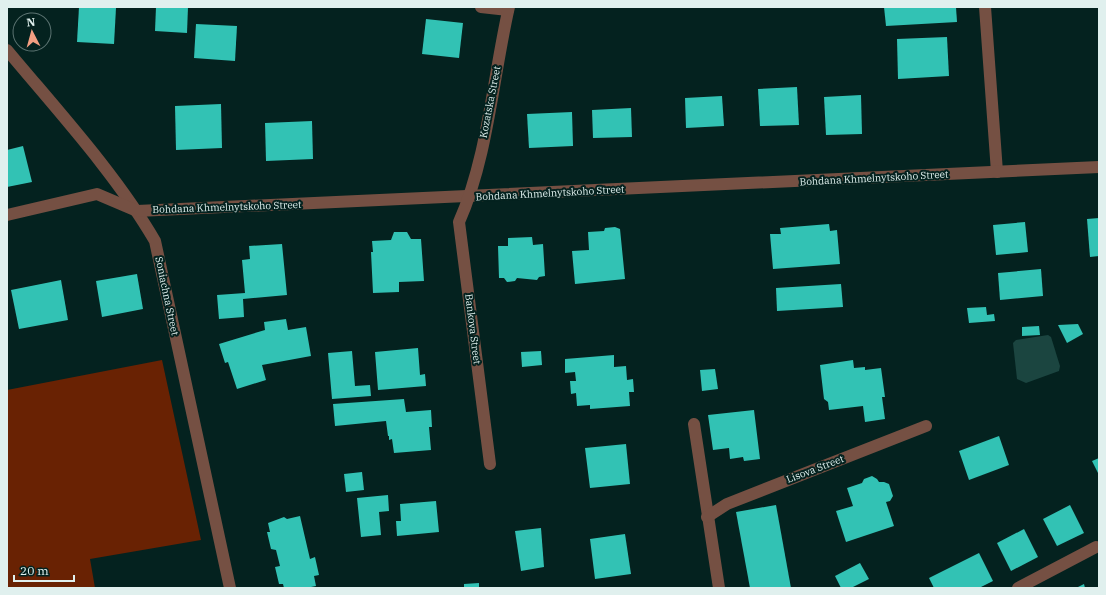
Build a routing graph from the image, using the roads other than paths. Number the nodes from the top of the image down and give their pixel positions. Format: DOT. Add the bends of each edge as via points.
graph roads {
  1 [pos="481,7"];
  2 [pos="985,7"];
  3 [pos="509,8"];
  4 [pos="7,50"];
  5 [pos="1099,167"];
  6 [pos="997,172"];
  7 [pos="471,196"];
  8 [pos="137,211"];
  9 [pos="7,215"];
  10 [pos="694,424"];
  11 [pos="926,426"];
  12 [pos="490,464"];
  13 [pos="708,517"];
  14 [pos="1096,547"];
  15 [pos="230,588"];
  16 [pos="718,588"];
  17 [pos="1018,588"];
  1 -- 3 [label="street"];
  2 -- 6 [label="street"];
  3 -- 7 [label="street, Kozatska Street"];
  4 -- 8 [label="street, Soniachna Street"];
  5 -- 6 [label="street, Bohdana Khmelnytskoho Street"];
  6 -- 7 [label="street, Bohdana Khmelnytskoho Street"];
  7 -- 8 [label="street, Bohdana Khmelnytskoho Street"];
  7 -- 12 [label="street, Bankova Street" via="459,222"];
  8 -- 9 [label="street, Bohdana Khmelnytskoho Street" via="97,194"];
  8 -- 15 [label="street, Soniachna Street" via="155,241"];
  10 -- 13 [label="street"];
  11 -- 13 [label="street, Lisova Street" via="727,504"];
  13 -- 16 [label="street"];
  14 -- 17 [label="street"];
}
